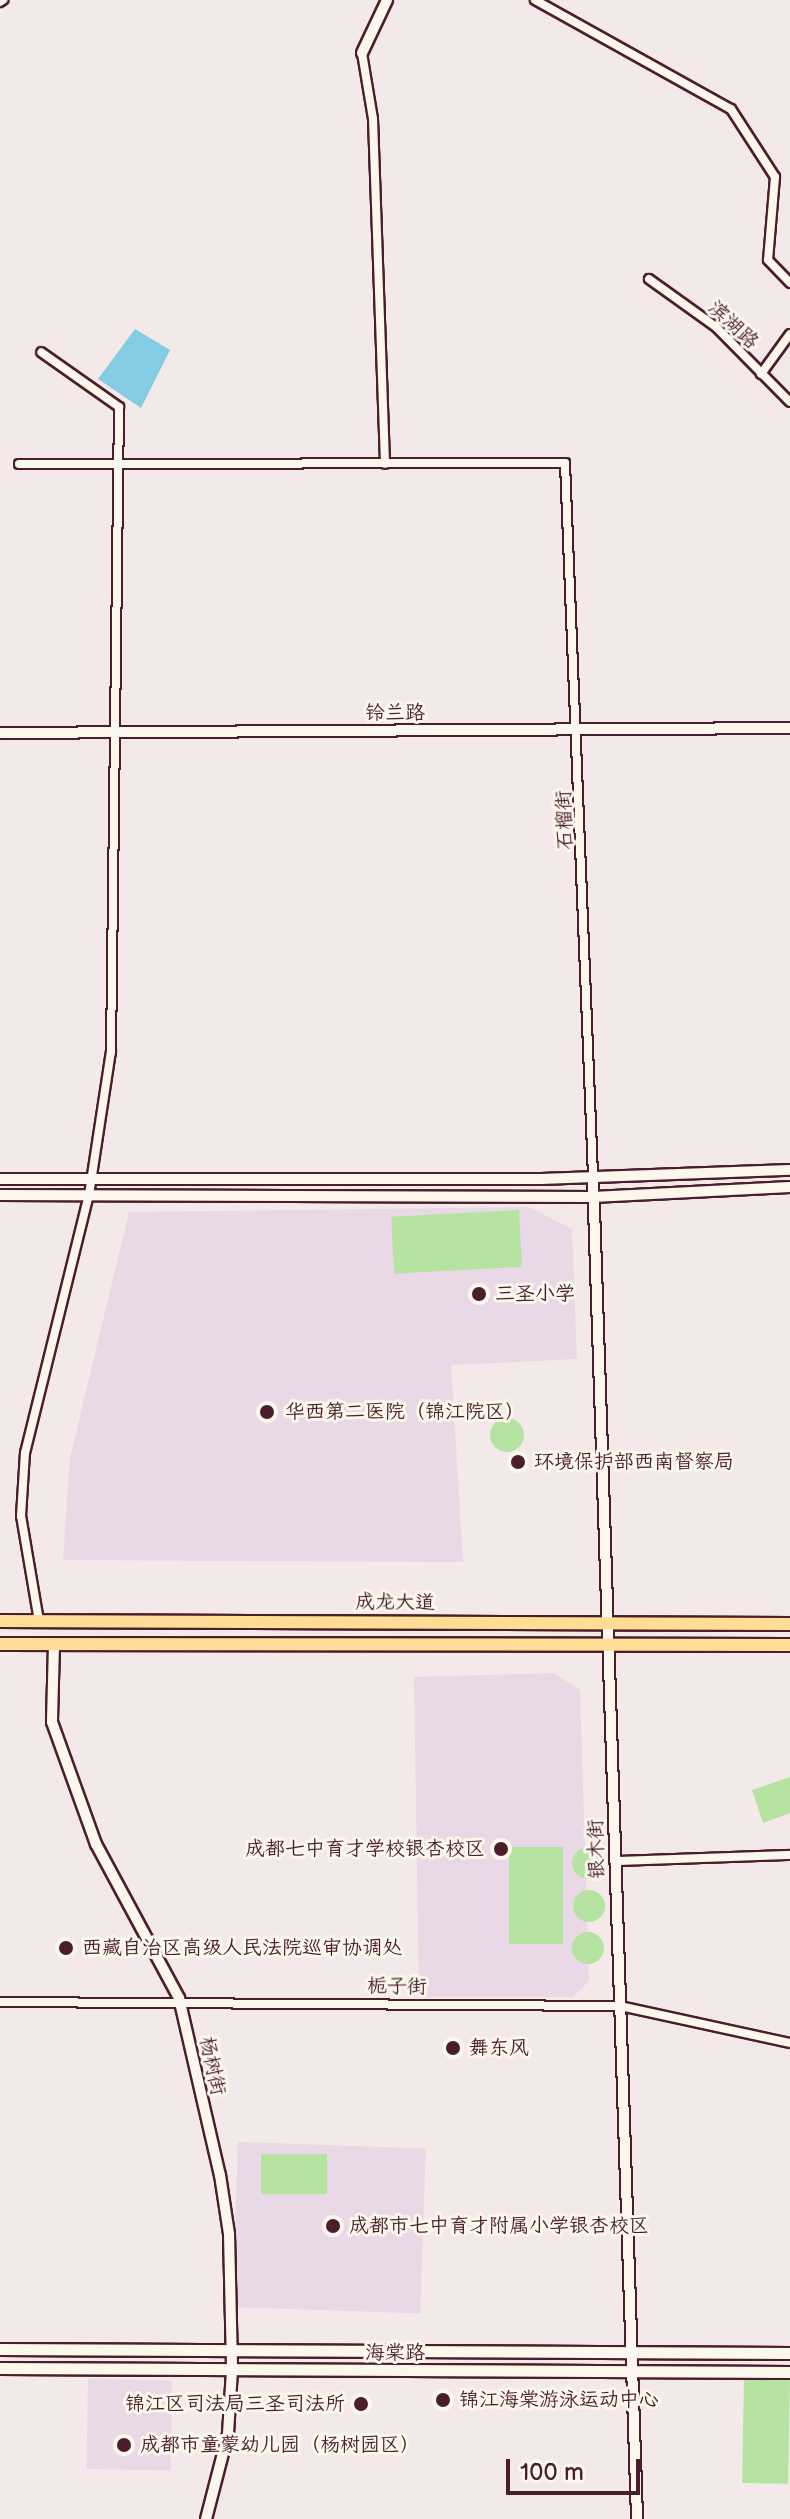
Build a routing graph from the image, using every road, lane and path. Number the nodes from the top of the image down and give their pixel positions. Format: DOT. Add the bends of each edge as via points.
graph roads {
  1 [pos="377,0"];
  2 [pos="387,0"];
  3 [pos="535,0"];
  4 [pos="381,12"];
  5 [pos="362,53"];
  6 [pos="649,279"];
  7 [pos="790,283"];
  8 [pos="790,334"];
  9 [pos="41,352"];
  10 [pos="761,374"];
  11 [pos="790,402"];
  12 [pos="19,464"];
  13 [pos="114,464"];
  14 [pos="385,464"];
  15 [pos="790,728"];
  16 [pos="578,729"];
  17 [pos="113,732"];
  18 [pos="0,733"];
  19 [pos="790,1170"];
  20 [pos="593,1177"];
  21 [pos="0,1179"];
  22 [pos="89,1179"];
  23 [pos="790,1187"];
  24 [pos="0,1195"];
  25 [pos="89,1195"];
  26 [pos="593,1197"];
  27 [pos="0,1621"];
  28 [pos="39,1621"];
  29 [pos="790,1624"];
  30 [pos="608,1625"];
  31 [pos="0,1644"];
  32 [pos="54,1644"];
  33 [pos="790,1645"];
  34 [pos="608,1646"];
  35 [pos="790,1855"];
  36 [pos="615,1861"];
  37 [pos="179,1998"];
  38 [pos="0,2002"];
  39 [pos="620,2006"];
  40 [pos="790,2043"];
  41 [pos="0,2349"];
  42 [pos="231,2351"];
  43 [pos="631,2351"];
  44 [pos="790,2353"];
  45 [pos="0,2368"];
  46 [pos="232,2370"];
  47 [pos="632,2372"];
  48 [pos="790,2372"];
  49 [pos="206,2519"];
  50 [pos="637,2519"];
  1 -- 4 [label="street"];
  2 -- 4 [label="street"];
  3 -- 7 [label="street" via="731,109 775,177 768,260"];
  4 -- 5 [label="street"];
  5 -- 14 [label="street" via="373,119"];
  6 -- 10 [label="street, 滨湖路" via="716,327"];
  8 -- 10 [label="street"];
  9 -- 13 [label="street" via="119,407"];
  10 -- 11 [label="street, 滨湖路"];
  12 -- 13 [label="street"];
  13 -- 14 [label="street"];
  13 -- 17 [label="street"];
  14 -- 16 [label="street, 石榴街" via="565,463"];
  15 -- 16 [label="street, 铃兰路"];
  16 -- 17 [label="street, 铃兰路"];
  16 -- 20 [label="street, 石榴街"];
  17 -- 18 [label="street, 铃兰路"];
  17 -- 22 [label="street" via="111,1052"];
  19 -- 20 [label="street"];
  20 -- 22 [label="street"];
  20 -- 26 [label="street, 银木街"];
  21 -- 22 [label="street"];
  22 -- 25 [label="street"];
  23 -- 26 [label="street"];
  24 -- 25 [label="street"];
  25 -- 26 [label="street"];
  25 -- 28 [label="street" via="25,1453 21,1516"];
  26 -- 30 [label="street, 银木街"];
  27 -- 28 [label="highway, 成龙大道"];
  28 -- 30 [label="highway, 成龙大道"];
  29 -- 30 [label="highway, 成龙大道"];
  30 -- 34 [label="street, 银木街"];
  31 -- 32 [label="highway, 成龙大道"];
  32 -- 34 [label="highway, 成龙大道"];
  32 -- 37 [label="street, 杨树街" via="52,1722 68,1775 118,1891"];
  33 -- 34 [label="highway, 成龙大道"];
  34 -- 36 [label="street, 银木街"];
  35 -- 36 [label="street"];
  36 -- 39 [label="street, 银木街"];
  37 -- 38 [label="street, 栀子街"];
  37 -- 39 [label="street, 栀子街"];
  37 -- 42 [label="street, 杨树街" via="229,2234"];
  39 -- 40 [label="street, 栀子街"];
  39 -- 43 [label="street, 银木街"];
  41 -- 42 [label="main road, 海棠路"];
  42 -- 43 [label="main road, 海棠路"];
  42 -- 46 [label="street, 杨树街"];
  43 -- 44 [label="main road, 海棠路"];
  43 -- 47 [label="street, 银木街"];
  45 -- 46 [label="main road, 海棠路"];
  46 -- 47 [label="main road, 海棠路"];
  46 -- 49 [label="street, 杨树街" via="228,2434"];
  47 -- 48 [label="main road, 海棠路"];
  47 -- 50 [label="street, 银木街"];
}
